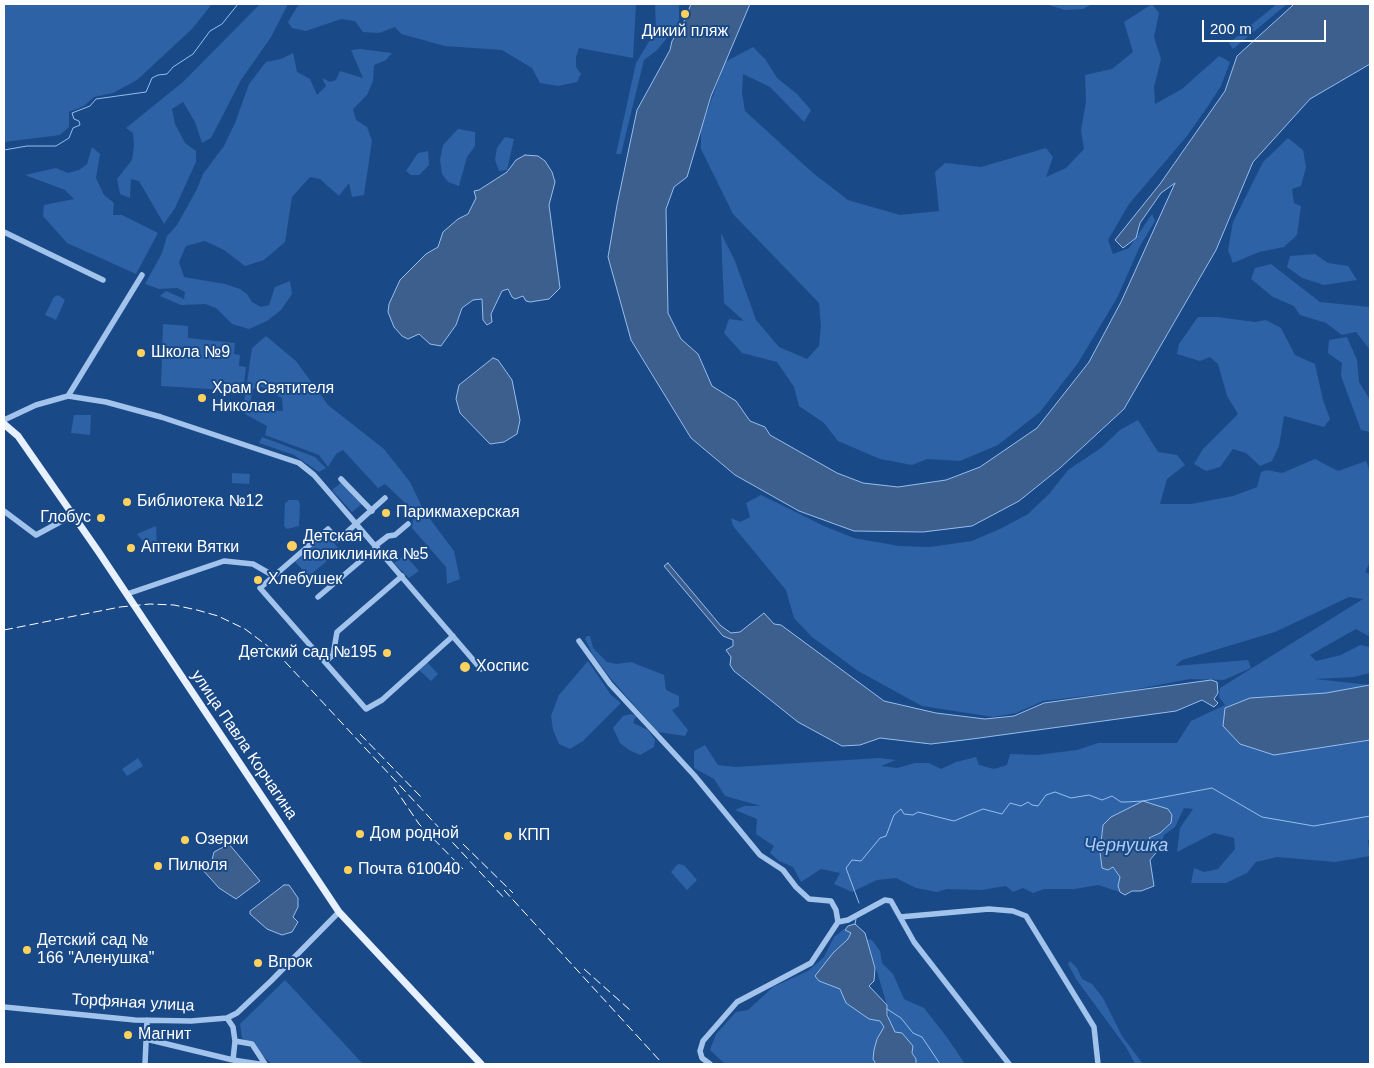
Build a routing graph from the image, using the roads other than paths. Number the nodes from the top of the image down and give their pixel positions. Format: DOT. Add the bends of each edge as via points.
graph roads {
  1 [pos="4,232"];
  2 [pos="142,275"];
  3 [pos="103,280"];
  4 [pos="68,396"];
  5 [pos="4,420"];
  6 [pos="4,424"];
  7 [pos="341,479"];
  8 [pos="385,498"];
  9 [pos="4,511"];
  10 [pos="372,511"];
  11 [pos="73,515"];
  12 [pos="357,524"];
  13 [pos="408,524"];
  14 [pos="376,546"];
  15 [pos="274,576"];
  16 [pos="402,576"];
  17 [pos="127,594"];
  18 [pos="318,597"];
  19 [pos="453,636"];
  20 [pos="579,641"];
  21 [pos="325,662"];
  22 [pos="481,668"];
  23 [pos="339,912"];
  24 [pos="900,916"];
  25 [pos="838,922"];
  26 [pos="4,1007"];
  27 [pos="227,1018"];
  28 [pos="147,1020"];
  29 [pos="146,1039"];
  30 [pos="235,1041"];
  31 [pos="233,1060"];
  32 [pos="146,1064"];
  33 [pos="258,1064"];
  34 [pos="265,1064"];
  35 [pos="481,1064"];
  36 [pos="710,1064"];
  37 [pos="1009,1064"];
  38 [pos="1098,1064"];
  1 -- 3 [label="street"];
  2 -- 4 [label="street"];
  4 -- 5 [label="street" via="36,405"];
  4 -- 12 [label="street" via="106,402 161,417 299,464 314,475"];
  6 -- 11 [label="main road, улица Павла Корчагина" via="18,436"];
  7 -- 10 [label="street"];
  8 -- 10 [label="street"];
  9 -- 11 [label="street" via="36,535"];
  10 -- 12 [label="street"];
  11 -- 17 [label="main road, улица Павла Корчагина"];
  12 -- 14 [label="street"];
  12 -- 15 [label="street" via="338,540 328,529"];
  13 -- 14 [label="street"];
  14 -- 16 [label="street"];
  14 -- 18 [label="street"];
  15 -- 17 [label="street" via="253,564 224,561"];
  15 -- 21 [label="street" via="260,588"];
  16 -- 19 [label="street"];
  16 -- 21 [label="street" via="337,632 332,655"];
  17 -- 23 [label="main road, улица Павла Корчагина"];
  19 -- 21 [label="street" via="366,709"];
  19 -- 22 [label="street"];
  20 -- 25 [label="street" via="610,684 694,775 760,854 783,870 809,899 831,901"];
  23 -- 27 [label="street" via="271,982"];
  23 -- 35 [label="main road, улица Павла Корчагина"];
  24 -- 25 [label="street" via="891,901 885,900"];
  24 -- 37 [label="street" via="914,942"];
  24 -- 38 [label="street" via="989,909 1026,916 1094,1027"];
  25 -- 36 [label="street" via="811,963 737,1002 703,1041 702,1058"];
  26 -- 28 [label="street, Торфяная улица"];
  27 -- 28 [label="street, Торфяная улица"];
  27 -- 30 [label="street"];
  28 -- 29 [label="street"];
  29 -- 31 [label="street"];
  29 -- 32 [label="street"];
  30 -- 31 [label="street"];
  30 -- 34 [label="street" via="252,1044"];
  31 -- 33 [label="street"];
}
